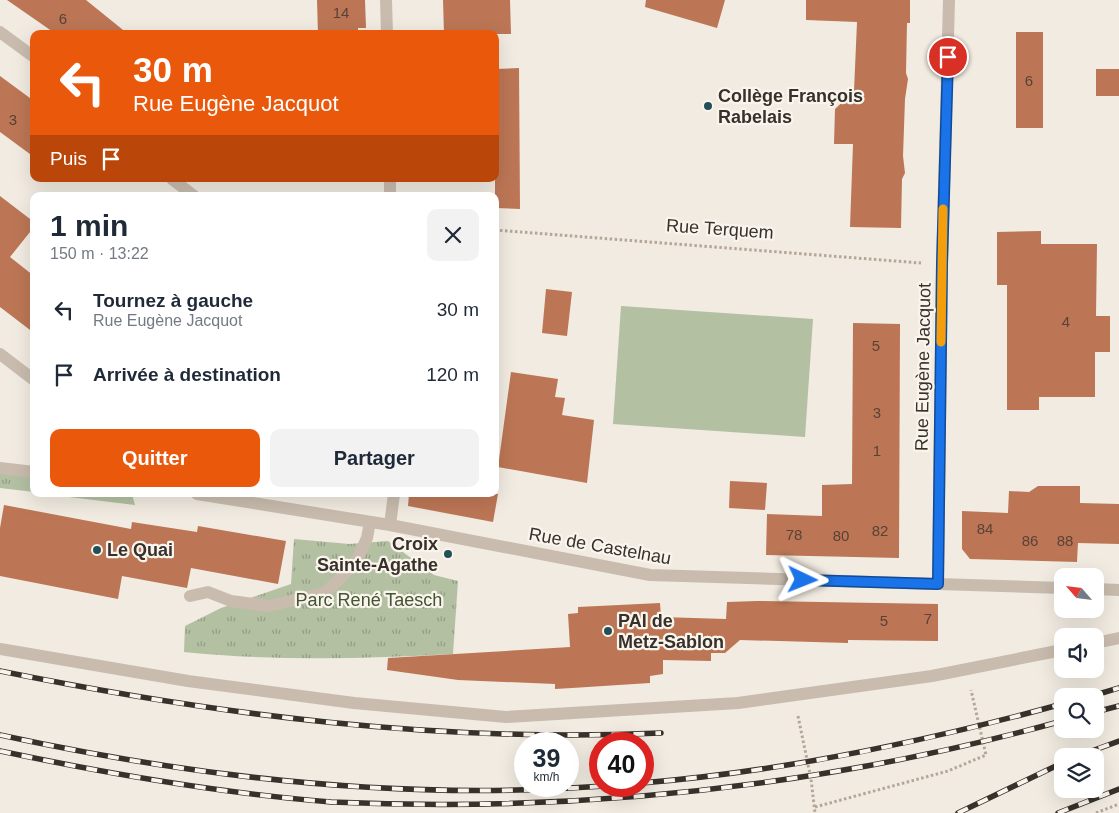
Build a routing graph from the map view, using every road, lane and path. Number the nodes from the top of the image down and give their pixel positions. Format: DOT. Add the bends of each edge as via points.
graph roads {
  1 [pos="386,0"];
  2 [pos="949,0"];
  3 [pos="387,30"];
  4 [pos="0,32"];
  5 [pos="30,54"];
  6 [pos="176,182"];
  7 [pos="189,192"];
  8 [pos="499,230"];
  9 [pos="942,264"];
  10 [pos="0,354"];
  11 [pos="30,377"];
  12 [pos="0,468"];
  13 [pos="30,472"];
  14 [pos="216,497"];
  15 [pos="394,497"];
  16 [pos="370,522"];
  17 [pos="390,525"];
  18 [pos="938,584"];
  19 [pos="1054,588"];
  20 [pos="1104,589"];
  21 [pos="1119,590"];
  22 [pos="190,596"];
  23 [pos="1119,638"];
  24 [pos="1104,641"];
  25 [pos="0,649"];
  26 [pos="1054,652"];
  27 [pos="970,683"];
  28 [pos="794,696"];
  29 [pos="1119,804"];
  30 [pos="815,807"];
  31 [pos="815,813"];
  32 [pos="1096,813"];
  1 -- 3 [label="street"];
  2 -- 9 [label="street, Rue Eugène Jacquot"];
  4 -- 5 [label="street"];
  6 -- 7 [label="street"];
  8 -- 9 [label="path, Rue Terquem"];
  9 -- 18 [label="street, Rue Eugène Jacquot"];
  10 -- 11 [label="street"];
  12 -- 13 [label="street"];
  14 -- 16 [label="street, Rue de Castelnau"];
  15 -- 17 [label="street"];
  16 -- 17 [label="street, Rue de Castelnau"];
  16 -- 22 [label="street" via="356,562 325,593 268,606 231,600 208,592"];
  17 -- 18 [label="street, Rue de Castelnau" via="650,575"];
  18 -- 19 [label="street, Rue de Castelnau"];
  20 -- 21 [label="street"];
  23 -- 24 [label="street"];
  25 -- 28 [label="street" via="188,681 344,702 506,717 738,703"];
  26 -- 28 [label="street" via="932,676"];
  27 -- 30 [label="path" via="986,756 948,772"];
  28 -- 30 [label="path"];
  29 -- 32 [label="path"];
  30 -- 31 [label="path"];
}
